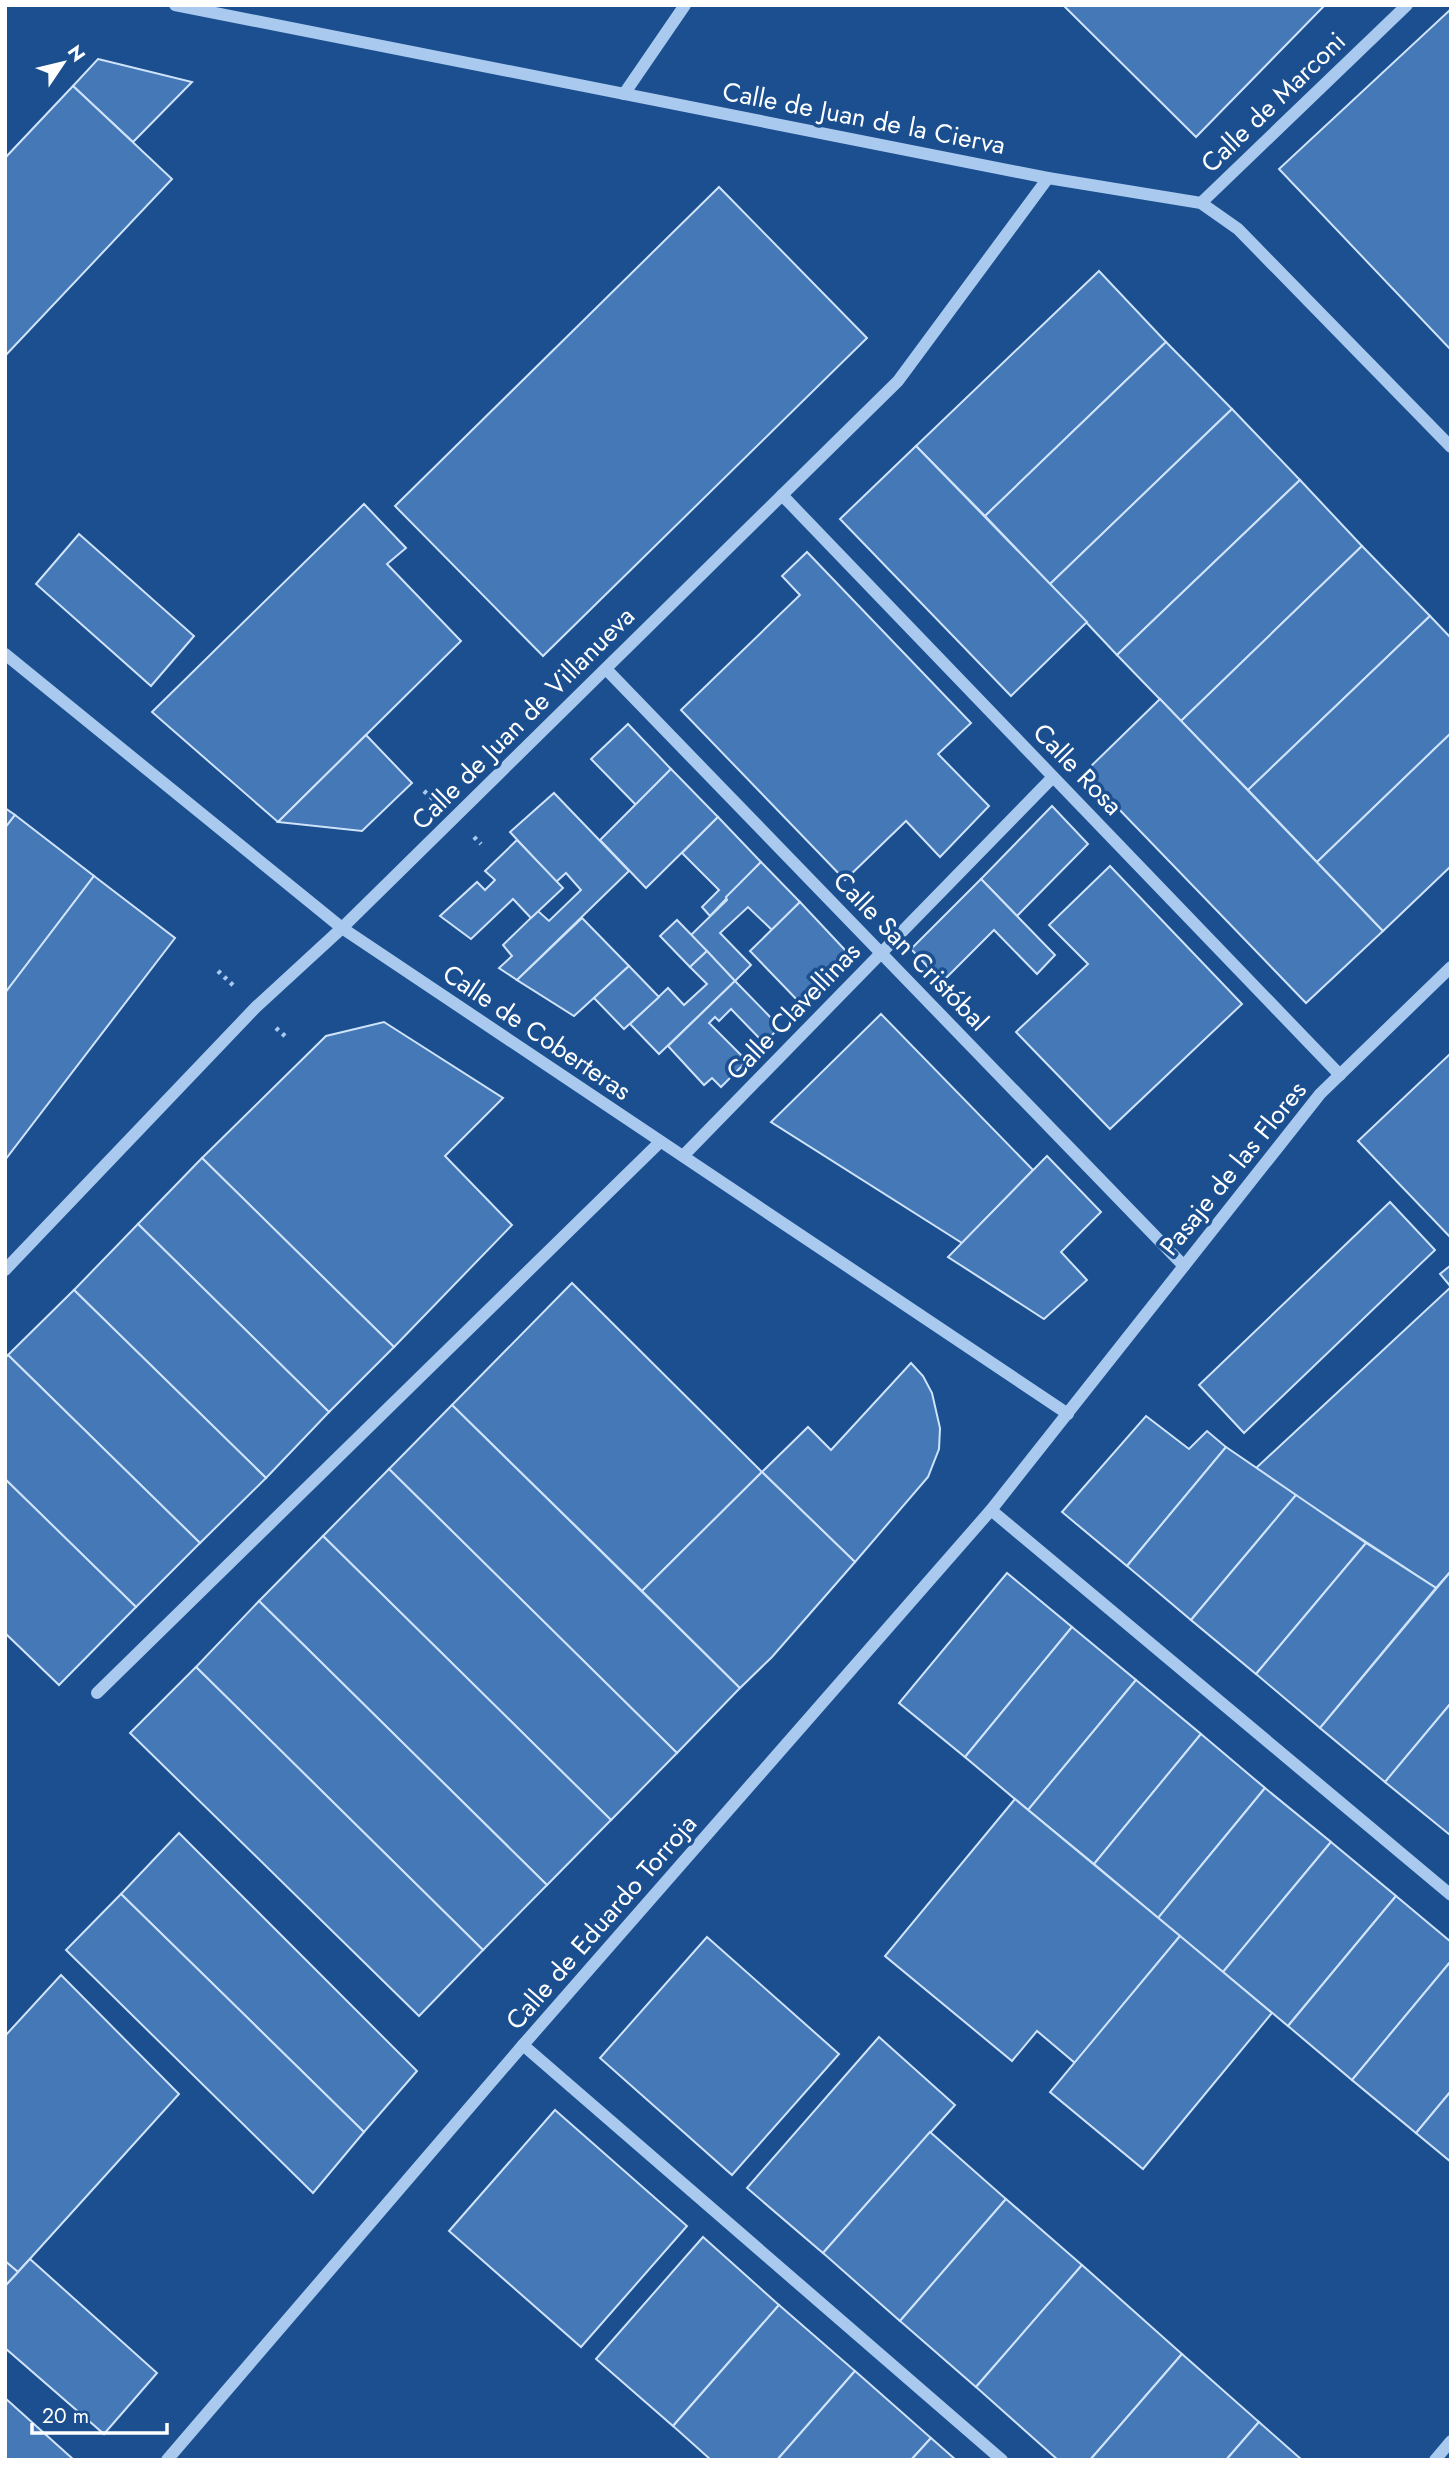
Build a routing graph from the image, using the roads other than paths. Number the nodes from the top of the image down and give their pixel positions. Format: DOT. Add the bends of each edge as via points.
graph roads {
  1 [pos="175,5"];
  2 [pos="685,5"];
  3 [pos="1407,5"];
  4 [pos="624,94"];
  5 [pos="1048,178"];
  6 [pos="1200,203"];
  7 [pos="1451,447"];
  8 [pos="782,495"];
  9 [pos="5,654"];
  10 [pos="606,669"];
  11 [pos="1054,777"];
  12 [pos="342,928"];
  13 [pos="881,953"];
  14 [pos="1451,967"];
  15 [pos="1340,1075"];
  16 [pos="660,1142"];
  17 [pos="683,1156"];
  18 [pos="1184,1266"];
  19 [pos="5,1270"];
  20 [pos="1068,1414"];
  21 [pos="991,1510"];
  22 [pos="97,1693"];
  23 [pos="1451,1895"];
  24 [pos="523,2045"];
  25 [pos="1451,2441"];
  26 [pos="167,2460"];
  27 [pos="1002,2460"];
  28 [pos="1435,2460"];
  1 -- 4 [label="street, Calle de Juan de la Cierva"];
  2 -- 4 [label="street"];
  3 -- 6 [label="street, Calle de Marconi"];
  4 -- 5 [label="street, Calle de Juan de la Cierva"];
  5 -- 6 [label="street, Calle de Juan de la Cierva"];
  5 -- 8 [label="street, Calle de Juan de Villanueva" via="898,381"];
  6 -- 7 [label="street, Calle de Juan de la Cierva" via="1238,229"];
  8 -- 10 [label="street, Calle de Juan de Villanueva"];
  8 -- 11 [label="street, Calle Rosa"];
  9 -- 12 [label="street, Calle de Coberteras"];
  10 -- 12 [label="street, Calle de Juan de Villanueva"];
  10 -- 13 [label="street, Calle San Cristóbal"];
  11 -- 13 [label="street, Calle Clavellinas"];
  11 -- 15 [label="street, Calle Rosa"];
  12 -- 16 [label="street, Calle de Coberteras"];
  12 -- 19 [label="street, Calle de Juan de Villanueva" via="256,1007"];
  13 -- 17 [label="street, Calle Clavellinas"];
  13 -- 18 [label="street, Calle San Cristóbal"];
  14 -- 15 [label="street, Pasaje de las Flores"];
  15 -- 18 [label="street, Pasaje de las Flores"];
  16 -- 17 [label="street, Calle de Coberteras"];
  16 -- 22 [label="street"];
  17 -- 20 [label="street, Calle de Coberteras"];
  18 -- 20 [label="street, Pasaje de las Flores"];
  20 -- 21 [label="street, Calle de Eduardo Torroja"];
  21 -- 23 [label="street"];
  21 -- 24 [label="street, Calle de Eduardo Torroja"];
  24 -- 26 [label="street, Calle de Eduardo Torroja"];
  24 -- 27 [label="street"];
  25 -- 28 [label="street"];
}
